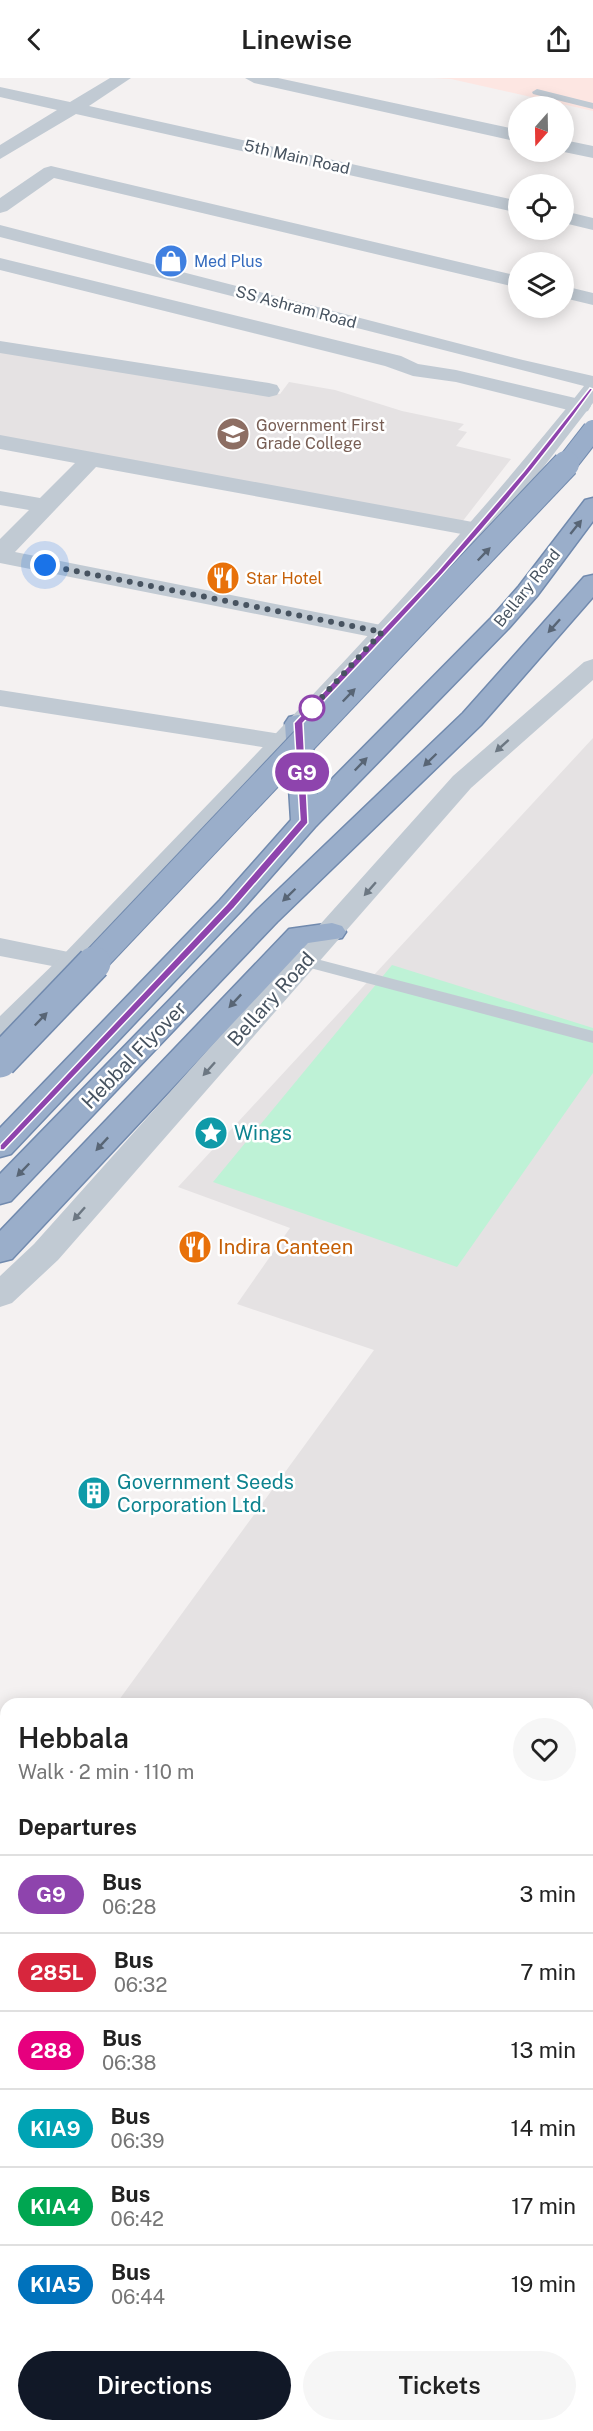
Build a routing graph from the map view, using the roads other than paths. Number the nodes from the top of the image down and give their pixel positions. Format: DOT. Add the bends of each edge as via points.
graph roads {
  1 [pos="122,78"];
  2 [pos="254,78"];
  3 [pos="0,92"];
  4 [pos="537,92"];
  5 [pos="593,106"];
  6 [pos="75,107"];
  7 [pos="508,134"];
  8 [pos="574,148"];
  9 [pos="593,152"];
  10 [pos="0,153"];
  11 [pos="508,205"];
  12 [pos="0,207"];
  13 [pos="574,219"];
  14 [pos="593,224"];
  15 [pos="0,231"];
  16 [pos="0,264"];
  17 [pos="508,279"];
  18 [pos="574,294"];
  19 [pos="593,299"];
  20 [pos="0,347"];
  21 [pos="593,382"];
  22 [pos="269,390"];
  23 [pos="587,398"];
  24 [pos="593,430"];
  25 [pos="0,442"];
  26 [pos="92,458"];
  27 [pos="0,498"];
  28 [pos="593,505"];
  29 [pos="45,506"];
  30 [pos="478,530"];
  31 [pos="0,554"];
  32 [pos="593,582"];
  33 [pos="382,632"];
  34 [pos="593,667"];
  35 [pos="0,698"];
  36 [pos="290,732"];
  37 [pos="305,821"];
  38 [pos="332,932"];
  39 [pos="0,947"];
  40 [pos="73,961"];
  41 [pos="305,961"];
  42 [pos="0,1033"];
  43 [pos="593,1037"];
  44 [pos="0,1061"];
  45 [pos="0,1147"];
  46 [pos="0,1193"];
  47 [pos="0,1251"];
  48 [pos="0,1296"];
  1 -- 6 [label="street"];
  2 -- 7 [label="street"];
  3 -- 6 [label="street, 5th Main Road"];
  4 -- 5 [label="lane"];
  6 -- 10 [label="street"];
  6 -- 11 [label="street, 5th Main Road"];
  8 -- 9 [label="street"];
  12 -- 17 [label="street" via="51,172"];
  13 -- 14 [label="street"];
  15 -- 21 [label="street, SS Ashram Road"];
  16 -- 23 [label="street" via="381,358 413,370"];
  18 -- 19 [label="street"];
  20 -- 22 [label="street"];
  23 -- 30 [label="street"];
  44 -- 24 [label="highway, one-way, bridge" via="554,480"];
  25 -- 26 [label="street"];
  26 -- 29 [label="street"];
  26 -- 30 [label="street"];
  27 -- 29 [label="street"];
  37 -- 28 [label="highway, Bellary Road, one-way" via="500,622"];
  29 -- 31 [label="street"];
  30 -- 33 [label="street"];
  31 -- 33 [label="street"];
  32 -- 46 [label="highway, Hebbal Flyover, one-way" via="472,719 267,916"];
  33 -- 36 [label="street"];
  34 -- 38 [label="street, Bellary Road, one-way" via="462,782"];
  35 -- 36 [label="street"];
  36 -- 37 [label="highway"];
  36 -- 40 [label="street"];
  37 -- 45 [label="highway, Hebbal Flyover" via="230,906"];
  38 -- 41 [label="street, Bellary Road"];
  38 -- 47 [label="highway, one-way" via="299,936 291,943"];
  39 -- 40 [label="street"];
  40 -- 42 [label="street"];
  41 -- 43 [label="lane"];
  41 -- 48 [label="street, Bellary Road, one-way" via="46,1252"];
}
